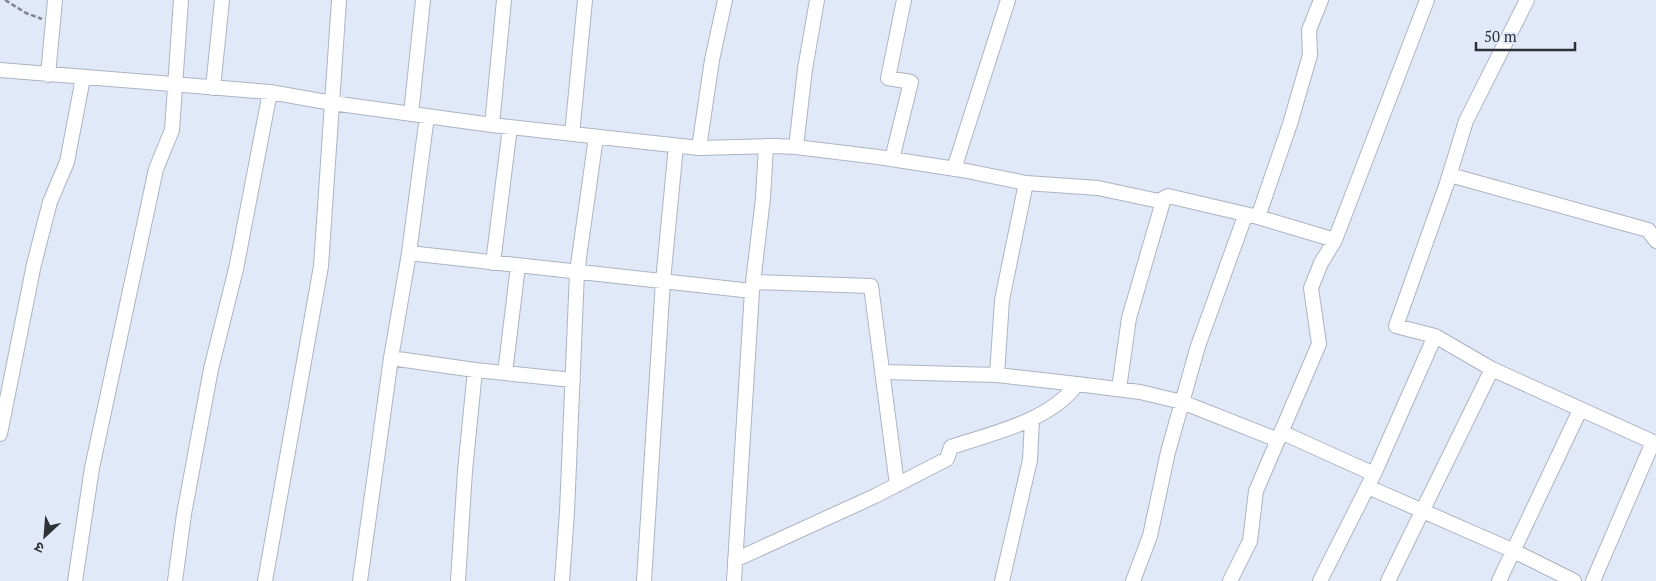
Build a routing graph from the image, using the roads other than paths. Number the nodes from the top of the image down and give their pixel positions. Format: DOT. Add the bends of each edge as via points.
graph roads {
  1 [pos="55,0"];
  2 [pos="181,0"];
  3 [pos="222,0"];
  4 [pos="339,0"];
  5 [pos="423,0"];
  6 [pos="504,0"];
  7 [pos="584,0"];
  8 [pos="725,0"];
  9 [pos="818,0"];
  10 [pos="904,0"];
  11 [pos="1008,0"];
  12 [pos="1321,0"];
  13 [pos="1427,0"];
  14 [pos="1527,0"];
  15 [pos="0,70"];
  16 [pos="48,75"];
  17 [pos="83,78"];
  18 [pos="176,85"];
  19 [pos="213,88"];
  20 [pos="270,92"];
  21 [pos="332,103"];
  22 [pos="411,114"];
  23 [pos="427,116"];
  24 [pos="492,125"];
  25 [pos="510,127"];
  26 [pos="572,134"];
  27 [pos="596,137"];
  28 [pos="676,146"];
  29 [pos="766,146"];
  30 [pos="796,147"];
  31 [pos="699,148"];
  32 [pos="892,159"];
  33 [pos="954,169"];
  34 [pos="1450,176"];
  35 [pos="1026,183"];
  36 [pos="1164,198"];
  37 [pos="1252,217"];
  38 [pos="1335,240"];
  39 [pos="1656,241"];
  40 [pos="409,253"];
  41 [pos="493,263"];
  42 [pos="518,266"];
  43 [pos="577,272"];
  44 [pos="663,281"];
  45 [pos="753,286"];
  46 [pos="1435,336"];
  47 [pos="391,358"];
  48 [pos="1492,369"];
  49 [pos="475,370"];
  50 [pos="884,372"];
  51 [pos="505,374"];
  52 [pos="997,375"];
  53 [pos="573,380"];
  54 [pos="1077,384"];
  55 [pos="1119,390"];
  56 [pos="1182,402"];
  57 [pos="1580,410"];
  58 [pos="1032,420"];
  59 [pos="0,434"];
  60 [pos="1280,436"];
  61 [pos="1374,474"];
  62 [pos="897,485"];
  63 [pos="1368,487"];
  64 [pos="1423,511"];
  65 [pos="1514,551"];
  66 [pos="735,560"];
  67 [pos="75,581"];
  68 [pos="175,581"];
  69 [pos="265,581"];
  70 [pos="360,581"];
  71 [pos="458,581"];
  72 [pos="562,581"];
  73 [pos="644,581"];
  74 [pos="734,581"];
  75 [pos="1002,581"];
  76 [pos="1133,581"];
  77 [pos="1230,581"];
  78 [pos="1320,581"];
  79 [pos="1388,581"];
  80 [pos="1499,581"];
  81 [pos="1574,581"];
  82 [pos="1593,581"];
  1 -- 16 [label="street"];
  2 -- 18 [label="street"];
  3 -- 19 [label="street"];
  4 -- 21 [label="street"];
  5 -- 22 [label="street"];
  6 -- 24 [label="street"];
  7 -- 26 [label="street"];
  8 -- 31 [label="street"];
  9 -- 30 [label="street" via="805,69"];
  10 -- 32 [label="street" via="888,78 911,82"];
  11 -- 33 [label="street"];
  12 -- 37 [label="street" via="1309,30 1310,55 1293,116"];
  13 -- 38 [label="street"];
  14 -- 34 [label="street" via="1466,121"];
  15 -- 16 [label="street"];
  16 -- 17 [label="street"];
  17 -- 18 [label="street"];
  17 -- 59 [label="street" via="67,162 50,202 34,264"];
  18 -- 19 [label="street"];
  18 -- 67 [label="street" via="172,130 156,169 92,468"];
  19 -- 20 [label="street"];
  20 -- 21 [label="street"];
  20 -- 68 [label="street" via="236,269 211,369"];
  21 -- 22 [label="street"];
  21 -- 69 [label="street" via="321,266"];
  22 -- 23 [label="street"];
  23 -- 24 [label="street"];
  23 -- 40 [label="street"];
  24 -- 25 [label="street"];
  25 -- 26 [label="street"];
  25 -- 41 [label="street"];
  26 -- 27 [label="street"];
  27 -- 28 [label="street"];
  27 -- 43 [label="street"];
  28 -- 31 [label="street"];
  28 -- 44 [label="street"];
  29 -- 30 [label="street"];
  29 -- 31 [label="street"];
  29 -- 45 [label="street"];
  30 -- 32 [label="street"];
  32 -- 33 [label="street"];
  33 -- 35 [label="street"];
  34 -- 39 [label="street" via="1648,230"];
  34 -- 46 [label="street" via="1396,326"];
  35 -- 36 [label="street" via="1098,188 1159,201"];
  35 -- 52 [label="street" via="1002,300"];
  36 -- 37 [label="street" via="1168,196"];
  36 -- 55 [label="street" via="1129,318"];
  37 -- 38 [label="street"];
  37 -- 56 [label="street" via="1198,346"];
  38 -- 60 [label="street" via="1311,288 1319,344"];
  40 -- 41 [label="street"];
  40 -- 47 [label="street"];
  41 -- 42 [label="street"];
  42 -- 43 [label="street"];
  42 -- 51 [label="street"];
  43 -- 44 [label="street"];
  43 -- 53 [label="street"];
  44 -- 45 [label="street"];
  44 -- 73 [label="street"];
  45 -- 50 [label="street" via="871,286"];
  45 -- 66 [label="street"];
  46 -- 48 [label="street"];
  46 -- 61 [label="street"];
  47 -- 49 [label="street"];
  47 -- 70 [label="street"];
  48 -- 57 [label="street"];
  48 -- 64 [label="street"];
  49 -- 51 [label="street"];
  49 -- 71 [label="street"];
  50 -- 52 [label="street"];
  50 -- 62 [label="street"];
  51 -- 53 [label="street"];
  52 -- 54 [label="street"];
  53 -- 72 [label="street"];
  54 -- 55 [label="street"];
  54 -- 58 [label="street" via="1070,394"];
  55 -- 56 [label="street"];
  56 -- 60 [label="street"];
  56 -- 76 [label="street" via="1150,536"];
  57 -- 65 [label="street"];
  57 -- 82 [label="street" via="1653,442"];
  58 -- 62 [label="street" via="951,447 947,459"];
  58 -- 75 [label="street" via="1030,460"];
  60 -- 61 [label="street"];
  60 -- 77 [label="street" via="1256,491 1250,541"];
  61 -- 63 [label="street"];
  62 -- 66 [label="street"];
  63 -- 64 [label="street"];
  63 -- 78 [label="street"];
  64 -- 65 [label="street"];
  64 -- 79 [label="street"];
  65 -- 80 [label="street"];
  65 -- 81 [label="street"];
  66 -- 74 [label="street"];
}
